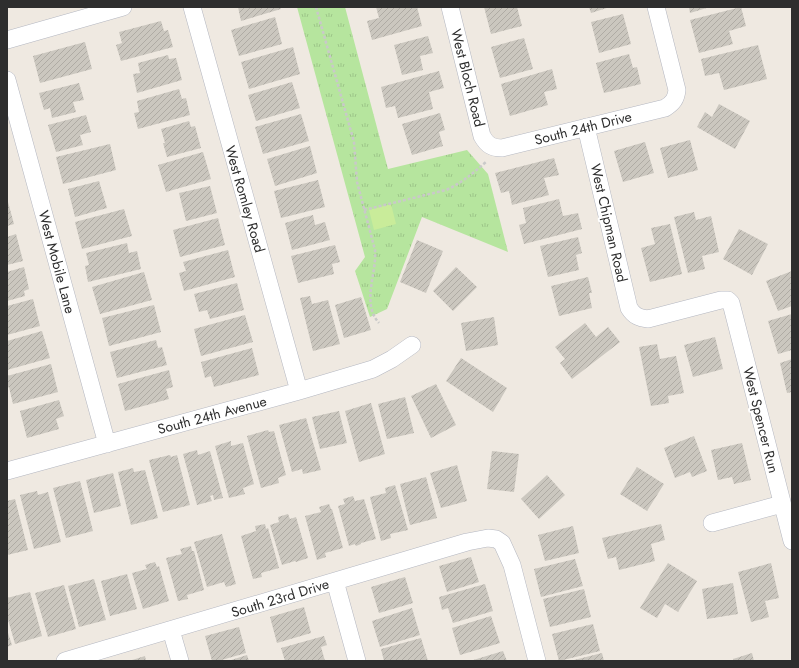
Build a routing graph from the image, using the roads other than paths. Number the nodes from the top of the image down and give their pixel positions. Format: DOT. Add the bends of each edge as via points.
graph roads {
  1 [pos="123,7"];
  2 [pos="192,7"];
  3 [pos="450,7"];
  4 [pos="656,7"];
  5 [pos="7,40"];
  6 [pos="7,80"];
  7 [pos="586,127"];
  8 [pos="493,147"];
  9 [pos="728,300"];
  10 [pos="412,345"];
  11 [pos="299,392"];
  12 [pos="107,444"];
  13 [pos="7,471"];
  14 [pos="782,504"];
  15 [pos="712,523"];
  16 [pos="792,541"];
  17 [pos="335,582"];
  18 [pos="171,630"];
  19 [pos="65,661"];
  20 [pos="180,661"];
  21 [pos="357,661"];
  22 [pos="537,661"];
  1 -- 5 [label="street"];
  2 -- 11 [label="street, West Romley Road"];
  3 -- 8 [label="street, West Bloch Road" via="482,136 485,142"];
  4 -- 7 [label="street, South 24th Drive" via="677,90 674,101 665,108"];
  6 -- 12 [label="street, West Mobile Lane"];
  7 -- 8 [label="street, South 24th Drive" via="502,148"];
  7 -- 9 [label="street, West Chipman Road" via="629,308 636,317 648,319"];
  9 -- 14 [label="street, West Spencer Run" via="733,307"];
  10 -- 11 [label="street, South 24th Avenue" via="373,369"];
  11 -- 12 [label="street, South 24th Avenue"];
  12 -- 13 [label="street, South 24th Avenue"];
  14 -- 15 [label="street"];
  14 -- 16 [label="street, West Spencer Run"];
  17 -- 18 [label="street, South 23rd Drive"];
  17 -- 21 [label="street"];
  17 -- 22 [label="street, South 23rd Drive" via="467,542 496,539 502,543 512,565"];
  18 -- 19 [label="street, South 23rd Drive"];
  18 -- 20 [label="street"];
}
